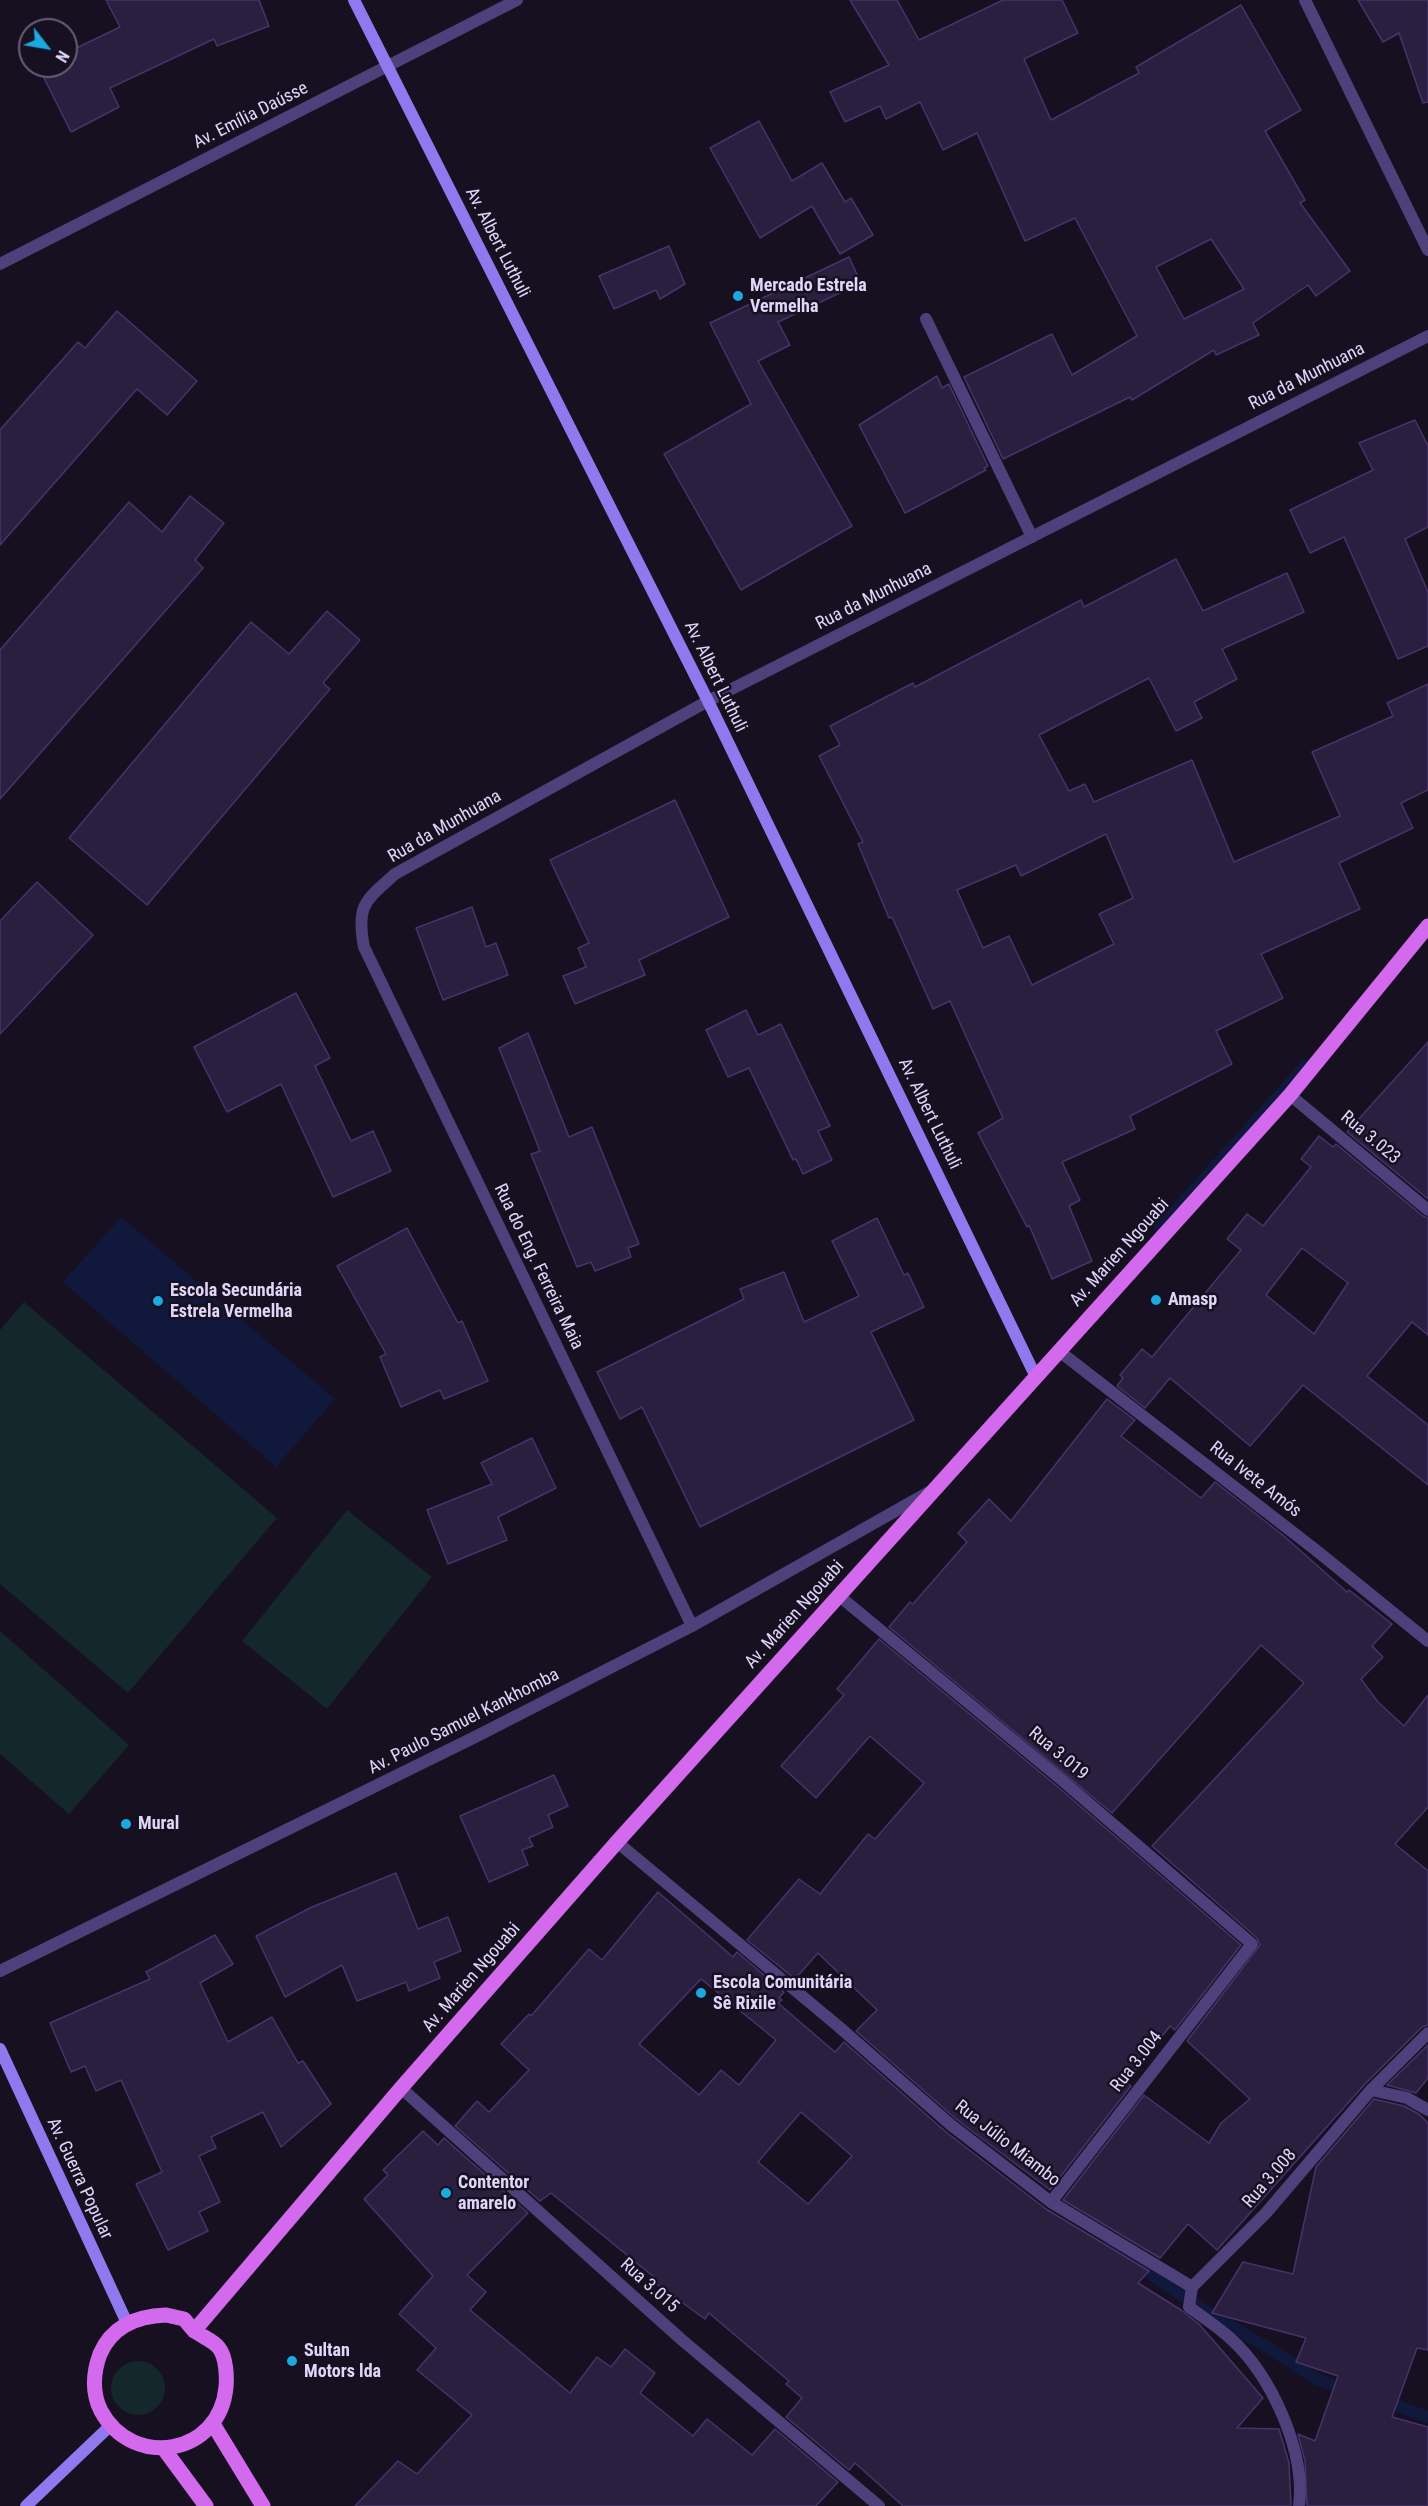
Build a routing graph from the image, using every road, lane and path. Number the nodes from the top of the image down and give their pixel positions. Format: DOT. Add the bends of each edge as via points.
graph roads {
  1 [pos="354,0"];
  2 [pos="517,0"];
  3 [pos="1305,0"];
  4 [pos="388,67"];
  5 [pos="1428,250"];
  6 [pos="0,264"];
  7 [pos="926,319"];
  8 [pos="1428,336"];
  9 [pos="1032,537"];
  10 [pos="708,701"];
  11 [pos="359,920"];
  12 [pos="1428,927"];
  13 [pos="1290,1095"];
  14 [pos="1428,1209"];
  15 [pos="1059,1351"];
  16 [pos="1035,1375"];
  17 [pos="935,1488"];
  18 [pos="838,1595"];
  19 [pos="692,1626"];
  20 [pos="1428,1641"];
  21 [pos="617,1842"];
  22 [pos="1252,1944"];
  23 [pos="0,1971"];
  24 [pos="1428,2033"];
  25 [pos="0,2049"];
  26 [pos="401,2088"];
  27 [pos="1371,2090"];
  28 [pos="1428,2110"];
  29 [pos="1051,2202"];
  30 [pos="1192,2287"];
  31 [pos="127,2323"];
  32 [pos="194,2331"];
  33 [pos="213,2424"];
  34 [pos="110,2426"];
  35 [pos="164,2449"];
  36 [pos="27,2506"];
  37 [pos="206,2506"];
  38 [pos="263,2506"];
  39 [pos="879,2506"];
  40 [pos="1299,2506"];
  1 -- 4 [label="street, Av. Albert Luthuli"];
  2 -- 4 [label="street, Av. Emília Daússe"];
  3 -- 5 [label="street"];
  4 -- 6 [label="street, Av. Emília Daússe"];
  4 -- 10 [label="street, Av. Albert Luthuli"];
  7 -- 9 [label="street"];
  8 -- 9 [label="street, Rua da Munhuana"];
  9 -- 10 [label="street, Rua da Munhuana"];
  10 -- 11 [label="street, Rua da Munhuana" via="395,874 369,897"];
  10 -- 16 [label="street, Av. Albert Luthuli"];
  11 -- 19 [label="street, Rua do Eng. Ferreira Maia" via="364,947"];
  12 -- 13 [label="main road, Av. Marien Ngouabi"];
  13 -- 14 [label="street, Rua 3.023"];
  13 -- 15 [label="main road, Av. Marien Ngouabi"];
  15 -- 16 [label="main road, Av. Marien Ngouabi"];
  15 -- 20 [label="street, Rua Ivete Amós"];
  16 -- 17 [label="main road, Av. Marien Ngouabi"];
  17 -- 18 [label="main road, Av. Marien Ngouabi"];
  17 -- 19 [label="street, Av. Paulo Samuel Kankhomba"];
  18 -- 21 [label="main road, Av. Marien Ngouabi"];
  18 -- 22 [label="street, Rua 3.019"];
  19 -- 23 [label="street, Av. Paulo Samuel Kankhomba"];
  21 -- 26 [label="main road, Av. Marien Ngouabi"];
  21 -- 29 [label="street, Rua Júlio Miambo" via="951,2125"];
  22 -- 29 [label="street, Rua 3.004"];
  24 -- 27 [label="street, Rua 3.008"];
  25 -- 31 [label="street, Av. Guerra Popular"];
  26 -- 32 [label="main road, Av. Marien Ngouabi"];
  26 -- 39 [label="street, Rua 3.015" via="682,2340"];
  27 -- 28 [label="street" via="1407,2098"];
  27 -- 30 [label="street, Rua 3.008" via="1266,2213"];
  29 -- 30 [label="street, Rua Júlio Miambo"];
  30 -- 40 [label="street" via="1190,2307 1232,2339 1275,2396 1291,2439 1301,2491"];
  31 -- 32 [label="main road" via="166,2314 184,2319"];
  31 -- 34 [label="main road" via="106,2342 94,2370 95,2400"];
  32 -- 33 [label="main road" via="219,2348 227,2374 225,2401"];
  33 -- 35 [label="main road" via="190,2441"];
  33 -- 38 [label="main road"];
  34 -- 35 [label="main road" via="125,2440"];
  34 -- 36 [label="street"];
  35 -- 37 [label="main road"];
}
